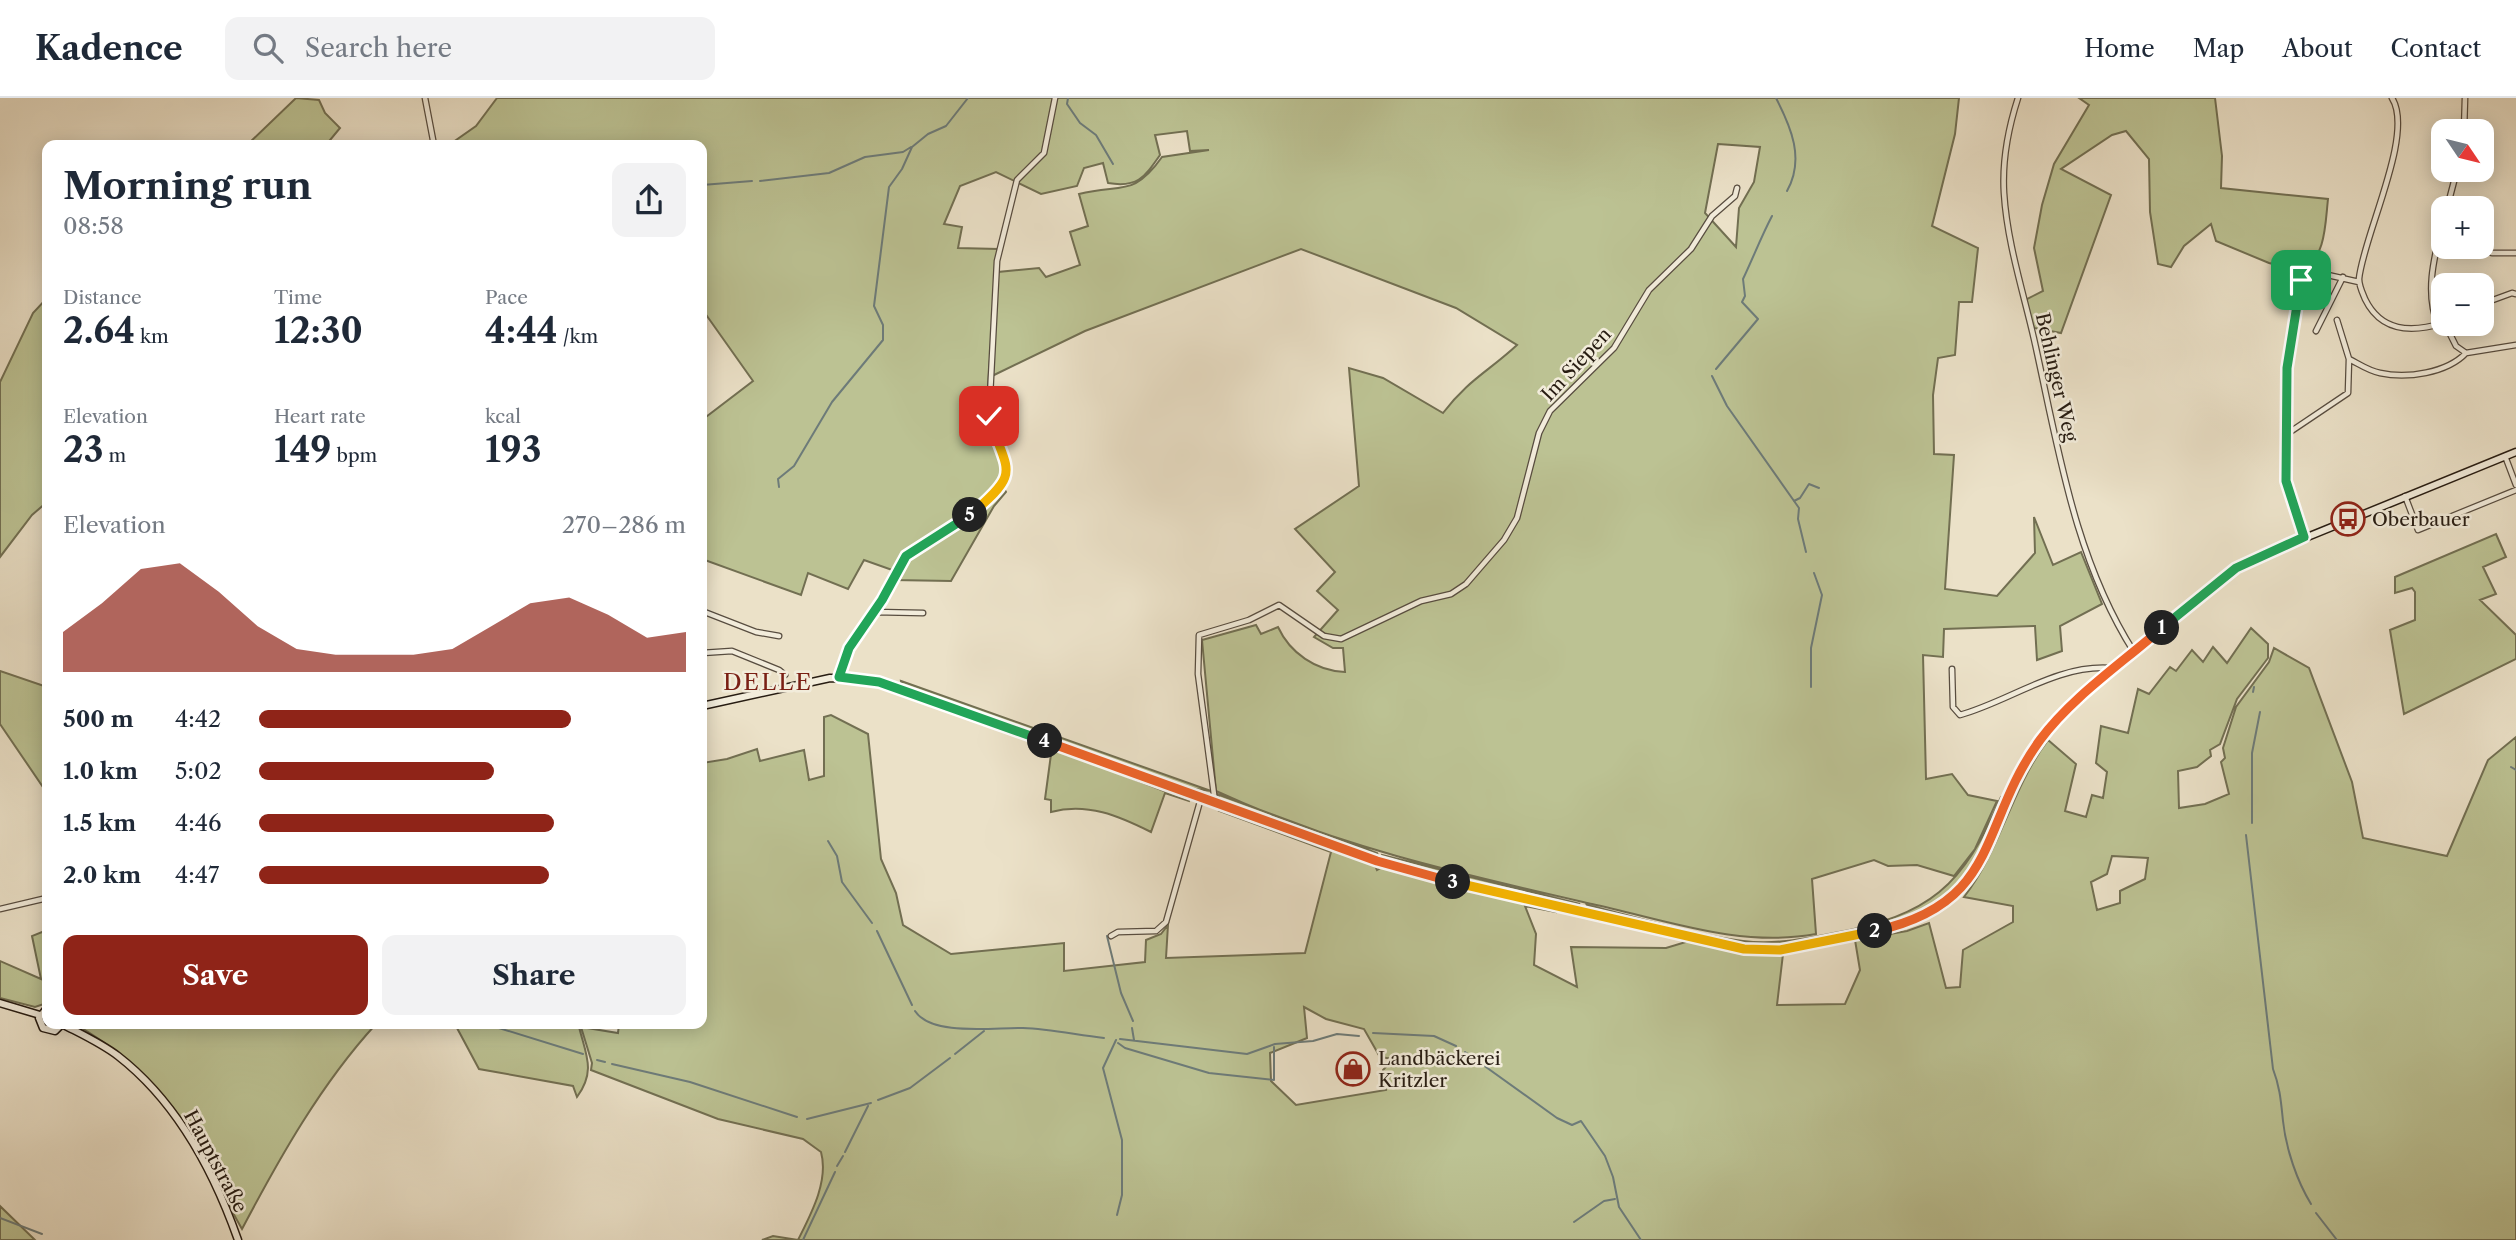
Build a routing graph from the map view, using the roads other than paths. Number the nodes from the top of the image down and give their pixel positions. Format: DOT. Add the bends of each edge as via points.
graph roads {
  1 [pos="425,98"];
  2 [pos="1055,98"];
  3 [pos="2018,98"];
  4 [pos="2392,98"];
  5 [pos="2465,98"];
  6 [pos="2465,119"];
  7 [pos="433,140"];
  8 [pos="1737,188"];
  9 [pos="2494,253"];
  10 [pos="2516,253"];
  11 [pos="2343,277"];
  12 [pos="2359,282"];
  13 [pos="2516,287"];
  14 [pos="2514,293"];
  15 [pos="2494,300"];
  16 [pos="2337,320"];
  17 [pos="2431,325"];
  18 [pos="2316,331"];
  19 [pos="2450,336"];
  20 [pos="2516,345"];
  21 [pos="2466,353"];
  22 [pos="2350,359"];
  23 [pos="2286,434"];
  24 [pos="2516,452"];
  25 [pos="2505,456"];
  26 [pos="2513,470"];
  27 [pos="2516,487"];
  28 [pos="2405,496"];
  29 [pos="2304,537"];
  30 [pos="875,612"];
  31 [pos="707,613"];
  32 [pos="923,613"];
  33 [pos="779,636"];
  34 [pos="2134,652"];
  35 [pos="707,653"];
  36 [pos="1952,669"];
  37 [pos="2112,671"];
  38 [pos="785,675"];
  39 [pos="839,677"];
  40 [pos="707,705"];
  41 [pos="1202,797"];
  42 [pos="1215,802"];
  43 [pos="42,899"];
  44 [pos="0,909"];
  45 [pos="1111,936"];
  46 [pos="0,1003"];
  47 [pos="40,1015"];
  48 [pos="42,1026"];
  49 [pos="70,1029"];
  50 [pos="238,1240"];
  1 -- 7 [label="street"];
  2 -- 30 [label="street" via="1044,153 1017,180 997,261 989,416 1007,462 1006,479 961,522 906,556"];
  3 -- 34 [label="street, Behlinger Weg" via="2004,170 2011,239 2081,541 2101,593"];
  4 -- 12 [label="street" via="2397,106 2394,157"];
  5 -- 6 [label="street"];
  8 -- 42 [label="street, Im Siepen" via="1691,249 1649,290 1614,348 1547,415 1517,518 1504,540 1456,591 1421,601 1352,636 1324,636 1276,605 1249,620 1199,635 1198,674"];
  9 -- 10 [label="street"];
  11 -- 12 [label="street"];
  11 -- 18 [label="street"];
  11 -- 23 [label="street" via="2310,271 2301,280 2287,368"];
  12 -- 17 [label="street" via="2373,314 2383,323 2403,328"];
  13 -- 14 [label="street"];
  14 -- 15 [label="street"];
  16 -- 22 [label="street"];
  19 -- 21 [label="street"];
  20 -- 21 [label="street"];
  21 -- 22 [label="street" via="2455,363 2421,373 2380,373"];
  22 -- 23 [label="street" via="2348,393"];
  23 -- 29 [label="street" via="2286,481"];
  24 -- 25 [label="main road"];
  25 -- 26 [label="street"];
  25 -- 28 [label="main road"];
  26 -- 27 [label="street"];
  27 -- 28 [label="street" via="2418,530"];
  28 -- 29 [label="main road"];
  29 -- 34 [label="main road" via="2229,572"];
  30 -- 32 [label="street"];
  30 -- 39 [label="street" via="849,648"];
  31 -- 33 [label="street"];
  34 -- 37 [label="main road"];
  35 -- 38 [label="street" via="732,651"];
  36 -- 37 [label="street" via="1953,707 1961,715 2066,673 2096,667"];
  37 -- 42 [label="main road" via="2061,716 2031,754 2013,785 1985,855 1968,881 1938,908 1912,921 1780,950 1744,949 1449,881"];
  39 -- 40 [label="main road"];
  39 -- 41 [label="main road" via="879,682"];
  41 -- 42 [label="main road"];
  41 -- 45 [label="street" via="1166,922 1156,931"];
  43 -- 44 [label="street"];
  46 -- 47 [label="main road"];
  47 -- 48 [label="main road, Hauptstraße"];
  49 -- 50 [label="main road, Hauptstraße" via="123,1060 170,1109 213,1181"];
}
